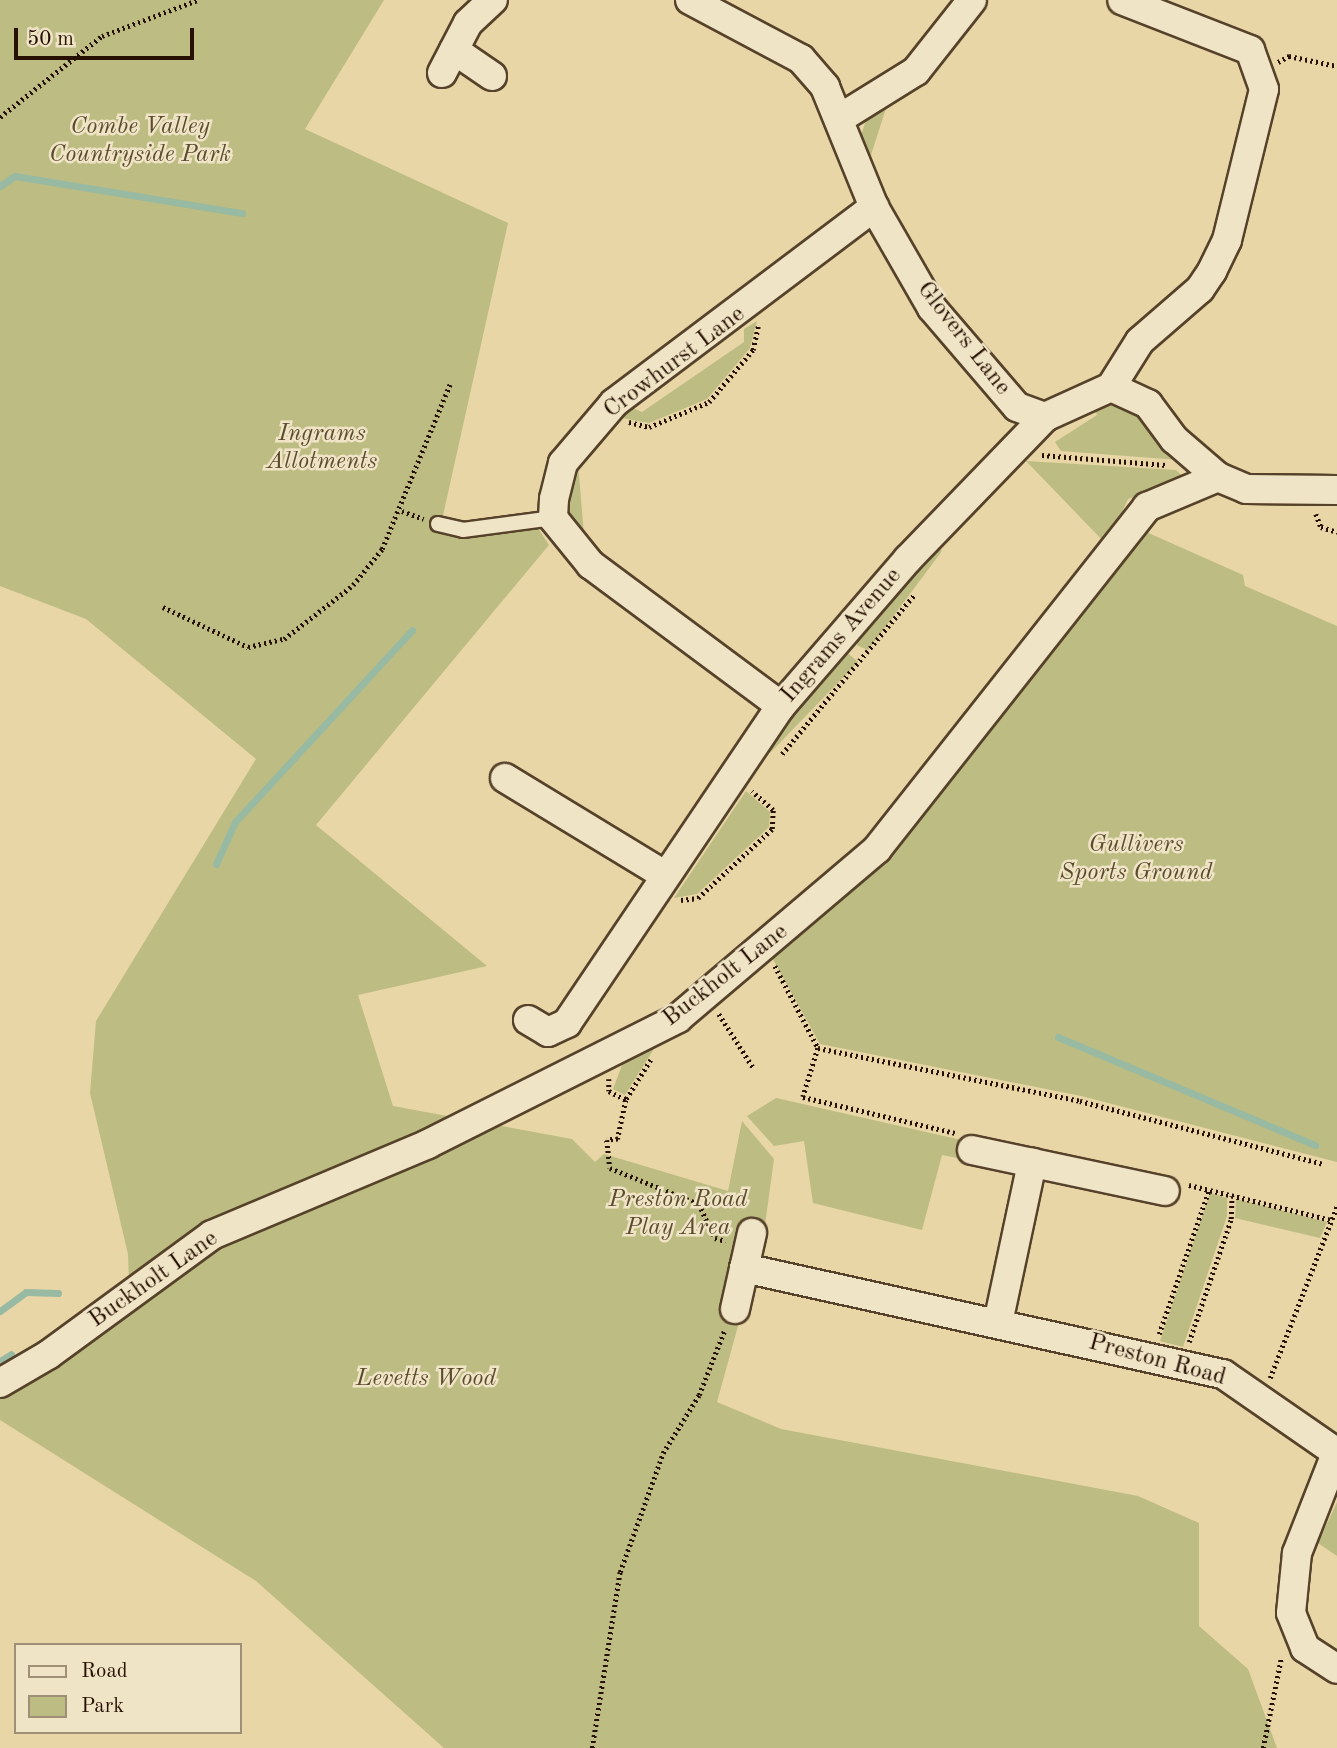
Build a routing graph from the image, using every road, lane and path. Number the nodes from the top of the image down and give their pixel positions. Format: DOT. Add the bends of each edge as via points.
graph roads {
  1 [pos="198,0"];
  2 [pos="492,0"];
  3 [pos="972,0"];
  4 [pos="1126,1"];
  5 [pos="701,2"];
  6 [pos="1337,66"];
  7 [pos="1262,72"];
  8 [pos="492,76"];
  9 [pos="0,117"];
  10 [pos="842,117"];
  11 [pos="874,207"];
  12 [pos="767,292"];
  13 [pos="450,384"];
  14 [pos="1111,387"];
  15 [pos="603,416"];
  16 [pos="1045,417"];
  17 [pos="1010,453"];
  18 [pos="1177,466"];
  19 [pos="1218,477"];
  20 [pos="1337,489"];
  21 [pos="554,518"];
  22 [pos="438,524"];
  23 [pos="163,607"];
  24 [pos="781,706"];
  25 [pos="733,775"];
  26 [pos="505,778"];
  27 [pos="657,883"];
  28 [pos="766,950"];
  29 [pos="707,996"];
  30 [pos="528,1020"];
  31 [pos="818,1048"];
  32 [pos="656,1053"];
  33 [pos="754,1069"];
  34 [pos="972,1150"];
  35 [pos="1032,1163"];
  36 [pos="1323,1164"];
  37 [pos="1209,1189"];
  38 [pos="1165,1191"];
  39 [pos="1233,1196"];
  40 [pos="1337,1206"];
  41 [pos="1330,1223"];
  42 [pos="1337,1229"];
  43 [pos="748,1249"];
  44 [pos="734,1309"];
  45 [pos="998,1323"];
  46 [pos="1152,1356"];
  47 [pos="1182,1363"];
  48 [pos="0,1383"];
  49 [pos="1263,1397"];
  50 [pos="1337,1452"];
  51 [pos="1296,1630"];
  52 [pos="1337,1669"];
  53 [pos="592,1748"];
  54 [pos="1263,1748"];
  1 -- 9 [label="path" via="102,36"];
  2 -- 8 [label="street" via="468,23 448,61"];
  3 -- 10 [label="street" via="916,71"];
  4 -- 7 [label="street" via="1250,50"];
  5 -- 10 [label="street, Glovers Lane" via="801,59"];
  6 -- 7 [label="path" via="1289,56"];
  7 -- 14 [label="street" via="1264,89 1227,240 1200,289 1140,341"];
  10 -- 11 [label="street, Glovers Lane"];
  11 -- 12 [label="street, Crowhurst Lane"];
  11 -- 16 [label="street, Glovers Lane" via="932,307 1017,407"];
  12 -- 15 [label="street, Crowhurst Lane"];
  12 -- 15 [label="path" via="753,350 709,402 649,427"];
  13 -- 23 [label="path" via="383,549 353,584 284,639 248,647"];
  14 -- 16 [label="street"];
  14 -- 19 [label="street" via="1148,404 1174,439"];
  15 -- 21 [label="street, Crowhurst Lane" via="563,463"];
  16 -- 17 [label="street, Ingrams Avenue"];
  17 -- 18 [label="path"];
  17 -- 24 [label="street, Ingrams Avenue"];
  19 -- 20 [label="street" via="1246,489"];
  19 -- 28 [label="street, Buckholt Lane" via="1147,507 877,849"];
  21 -- 22 [label="lane" via="463,530"];
  21 -- 24 [label="street" via="591,565"];
  24 -- 25 [label="street, Ingrams Avenue"];
  25 -- 27 [label="street, Ingrams Avenue"];
  25 -- 27 [label="path" via="773,810 772,829 698,898 667,903"];
  26 -- 27 [label="street"];
  27 -- 30 [label="street, Ingrams Avenue" via="567,1023 548,1032"];
  28 -- 29 [label="street, Buckholt Lane"];
  28 -- 31 [label="path"];
  29 -- 33 [label="path"];
  29 -- 48 [label="street, Buckholt Lane" via="600,1061 428,1144 212,1235 48,1355"];
  31 -- 34 [label="path" via="803,1097 974,1138"];
  31 -- 36 [label="path" via="1080,1101"];
  32 -- 43 [label="path" via="626,1100 618,1139 607,1140 610,1168 699,1204 715,1238"];
  34 -- 35 [label="street"];
  35 -- 38 [label="street" via="1136,1175"];
  35 -- 45 [label="street"];
  37 -- 38 [label="path" via="1168,1180"];
  37 -- 39 [label="path"];
  37 -- 46 [label="path"];
  39 -- 41 [label="path"];
  39 -- 47 [label="path" via="1231,1219"];
  40 -- 41 [label="path"];
  41 -- 42 [label="path"];
  41 -- 49 [label="path"];
  43 -- 44 [label="street"];
  43 -- 45 [label="street, Preston Road"];
  44 -- 53 [label="path" via="699,1395 663,1453 620,1572"];
  45 -- 46 [label="street, Preston Road"];
  46 -- 47 [label="street, Preston Road"];
  47 -- 49 [label="street, Preston Road" via="1223,1374"];
  49 -- 50 [label="street, Preston Road"];
  50 -- 51 [label="street" via="1297,1553 1291,1613"];
  51 -- 52 [label="street" via="1305,1648"];
  51 -- 54 [label="path" via="1282,1654"];
}
